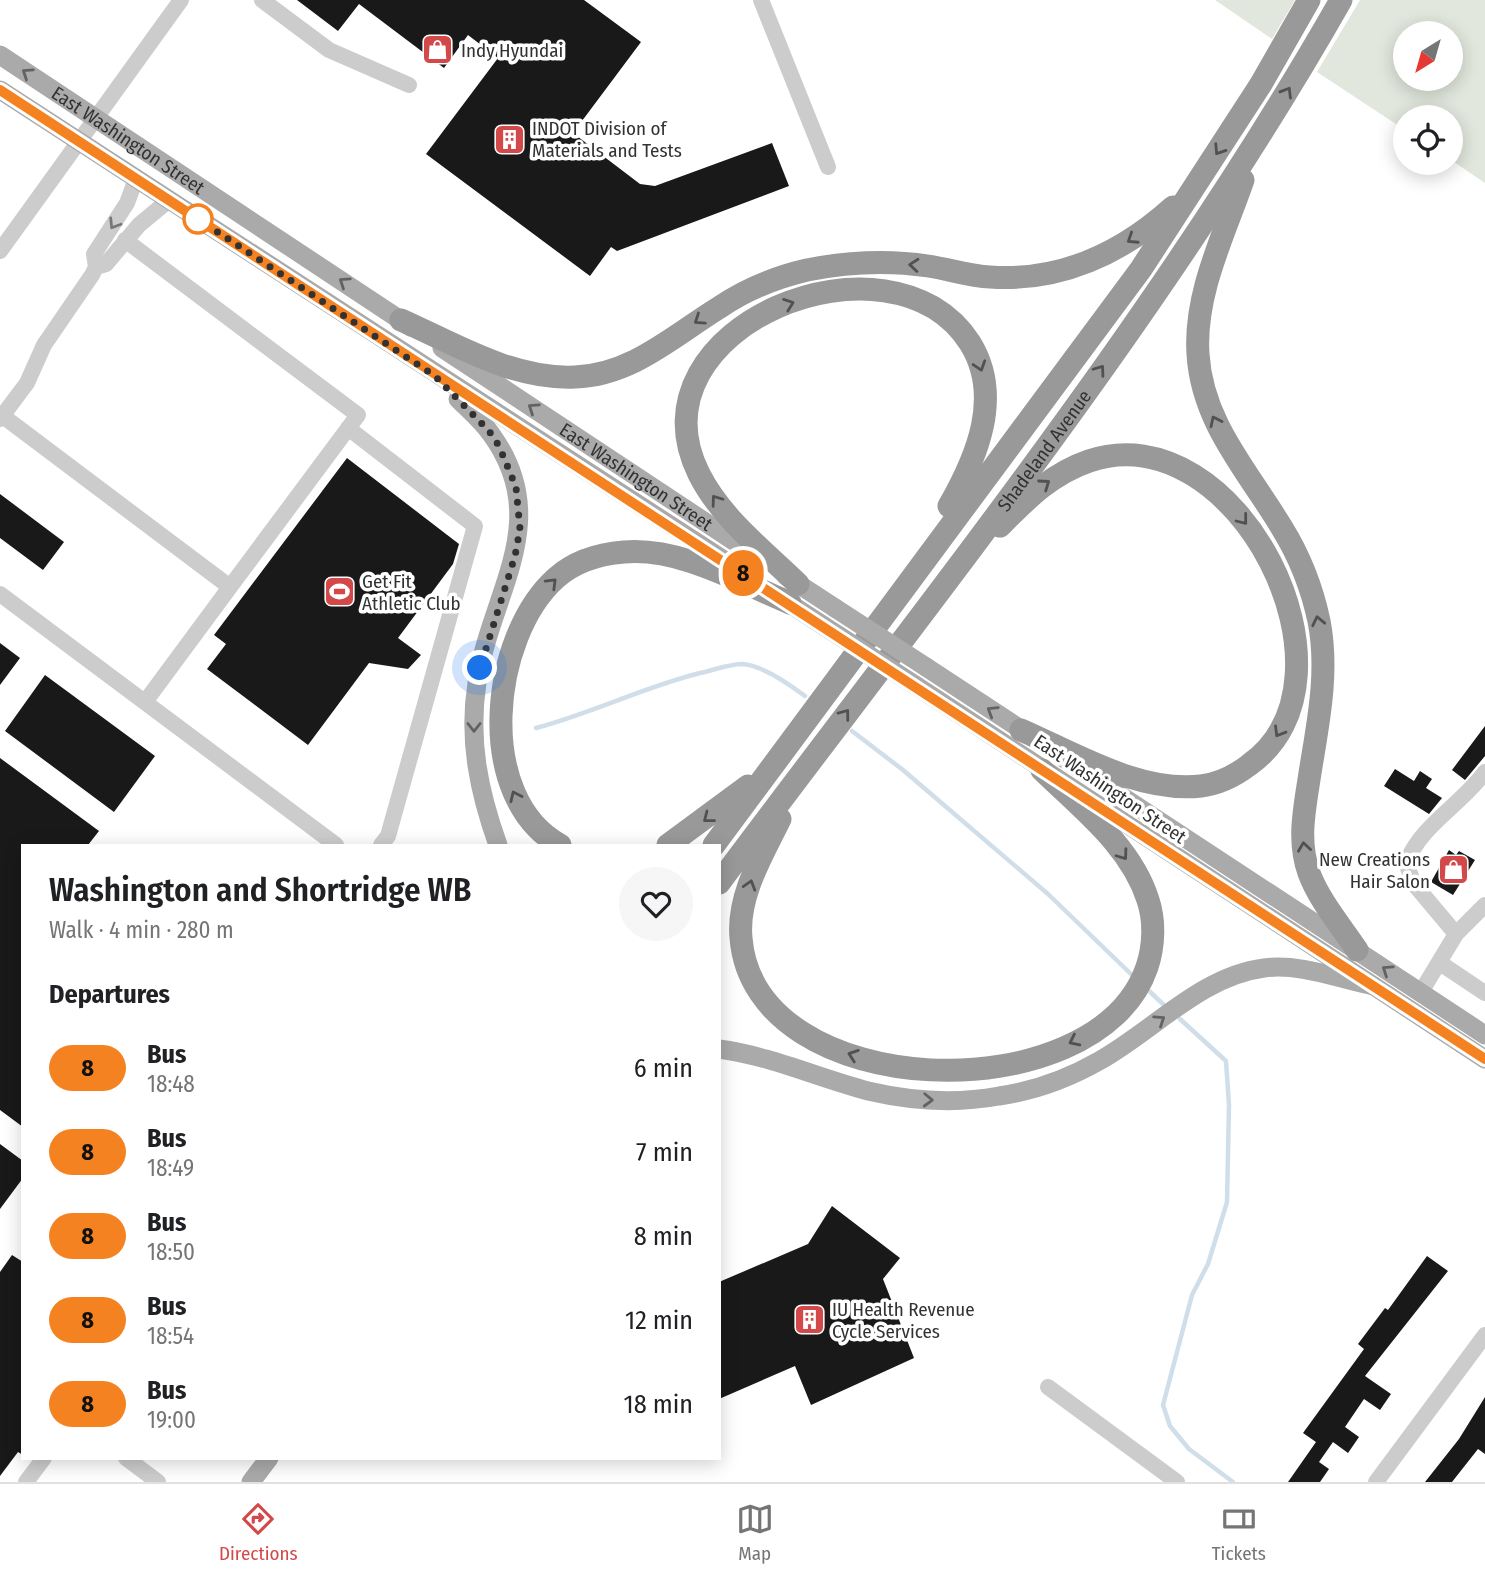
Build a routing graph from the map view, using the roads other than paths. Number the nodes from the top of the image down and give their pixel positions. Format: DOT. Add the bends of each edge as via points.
graph roads {
  1 [pos="181,0"];
  2 [pos="262,0"];
  3 [pos="761,0"];
  4 [pos="1309,0"];
  5 [pos="1341,0"];
  6 [pos="0,55"];
  7 [pos="409,85"];
  8 [pos="0,90"];
  9 [pos="94,118"];
  10 [pos="78,140"];
  11 [pos="1252,151"];
  12 [pos="828,167"];
  13 [pos="1202,177"];
  14 [pos="136,179"];
  15 [pos="169,200"];
  16 [pos="125,240"];
  17 [pos="0,251"];
  18 [pos="96,267"];
  19 [pos="401,320"];
  20 [pos="435,376"];
  21 [pos="1,416"];
  22 [pos="348,428"];
  23 [pos="908,579"];
  24 [pos="944,583"];
  25 [pos="230,587"];
  26 [pos="794,593"];
  27 [pos="0,594"];
  28 [pos="145,702"];
  29 [pos="1021,730"];
  30 [pos="779,759"];
  31 [pos="804,768"];
  32 [pos="1042,770"];
  33 [pos="1485,772"];
  34 [pos="335,844"];
  35 [pos="382,844"];
  36 [pos="498,844"];
  37 [pos="558,844"];
  38 [pos="669,844"];
  39 [pos="715,844"];
  40 [pos="721,880"];
  41 [pos="1485,905"];
  42 [pos="1457,934"];
  43 [pos="1357,950"];
  44 [pos="1440,963"];
  45 [pos="1374,986"];
  46 [pos="1421,992"];
  47 [pos="1485,993"];
  48 [pos="1485,1035"];
  49 [pos="721,1049"];
  50 [pos="1485,1059"];
  51 [pos="1485,1335"];
  52 [pos="1048,1387"];
  53 [pos="42,1460"];
  54 [pos="129,1460"];
  55 [pos="268,1460"];
  56 [pos="26,1482"];
  57 [pos="158,1482"];
  58 [pos="251,1482"];
  59 [pos="1177,1482"];
  60 [pos="1376,1482"];
  1 -- 9 [label="street"];
  2 -- 7 [label="street" via="329,50"];
  3 -- 12 [label="street"];
  4 -- 13 [label="highway, Shadeland Avenue, one-way"];
  11 -- 5 [label="highway, Shadeland Avenue, one-way"];
  9 -- 6 [label="main road, East Washington Street, one-way"];
  8 -- 10 [label="main road, East Washington Street"];
  9 -- 10 [label="street"];
  19 -- 9 [label="main road, East Washington Street, one-way"];
  10 -- 14 [label="main road, East Washington Street"];
  10 -- 17 [label="street"];
  24 -- 11 [label="highway, Shadeland Avenue, one-way" via="1152,300"];
  43 -- 11 [label="highway, one-way" via="1309,874 1303,846 1324,677 1312,593 1284,530 1217,426 1199,367 1204,294"];
  13 -- 19 [label="highway, one-way" via="1144,231 1081,265 1039,275 997,277 890,262 807,270 748,291 642,358 597,375 524,372"];
  13 -- 23 [label="highway, Shadeland Avenue" via="1098,329"];
  14 -- 15 [label="main road, East Washington Street"];
  14 -- 18 [label="street, one-way" via="127,204 94,254"];
  15 -- 16 [label="street"];
  15 -- 20 [label="main road, East Washington Street"];
  16 -- 18 [label="street" via="106,264"];
  16 -- 22 [label="street" via="358,415"];
  18 -- 21 [label="street" via="44,345 27,383"];
  26 -- 19 [label="main road, East Washington Street, one-way"];
  20 -- 26 [label="main road, East Washington Street"];
  20 -- 36 [label="main road, one-way" via="489,431 518,494 517,549 485,648 475,696 477,774"];
  21 -- 25 [label="street"];
  22 -- 25 [label="street"];
  22 -- 35 [label="street" via="475,526 388,836"];
  26 -- 23 [label="highway, one-way" via="726,513 698,472 688,426 690,394 710,354 748,323 811,297 870,288 921,299 949,318 975,351 986,394 984,422 968,470"];
  23 -- 30 [label="highway, Shadeland Avenue"];
  24 -- 29 [label="highway, one-way" via="1038,489 1076,466 1113,455 1156,457 1205,480 1240,514 1268,558 1291,623 1296,684 1283,727 1249,766 1208,784 1165,784 1110,769"];
  31 -- 24 [label="highway, Shadeland Avenue, one-way"];
  25 -- 28 [label="street"];
  29 -- 26 [label="main road, East Washington Street, one-way, bridge" via="835,608"];
  26 -- 32 [label="main road, East Washington Street, bridge" via="824,626"];
  37 -- 26 [label="highway, one-way" via="545,837 520,808 507,780 502,746 509,667 523,627 547,588 582,561 643,552"];
  27 -- 28 [label="street"];
  28 -- 34 [label="street"];
  29 -- 43 [label="main road, East Washington Street"];
  30 -- 38 [label="highway, one-way"];
  30 -- 39 [label="highway, Shadeland Avenue"];
  32 -- 31 [label="highway, one-way" via="1100,826 1136,874 1151,911 1150,959 1128,1003 1089,1033 1051,1052 1009,1065 950,1071 874,1062 820,1041 773,1009 748,972 741,931 751,880"];
  31 -- 40 [label="highway, Shadeland Avenue"];
  32 -- 45 [label="main road, East Washington Street"];
  33 -- 42 [label="street" via="1421,835 1406,863 1414,884"];
  41 -- 42 [label="street"];
  42 -- 44 [label="street"];
  46 -- 43 [label="main road, East Washington Street, one-way"];
  44 -- 46 [label="street"];
  44 -- 47 [label="street"];
  49 -- 45 [label="main road, one-way" via="888,1095 979,1099 1034,1088 1086,1068 1212,985 1244,971 1292,968"];
  45 -- 50 [label="main road, East Washington Street"];
  46 -- 48 [label="main road, East Washington Street"];
  51 -- 60 [label="street"];
  52 -- 59 [label="street"];
  53 -- 56 [label="street"];
  54 -- 57 [label="street"];
  55 -- 58 [label="main road"];
}
